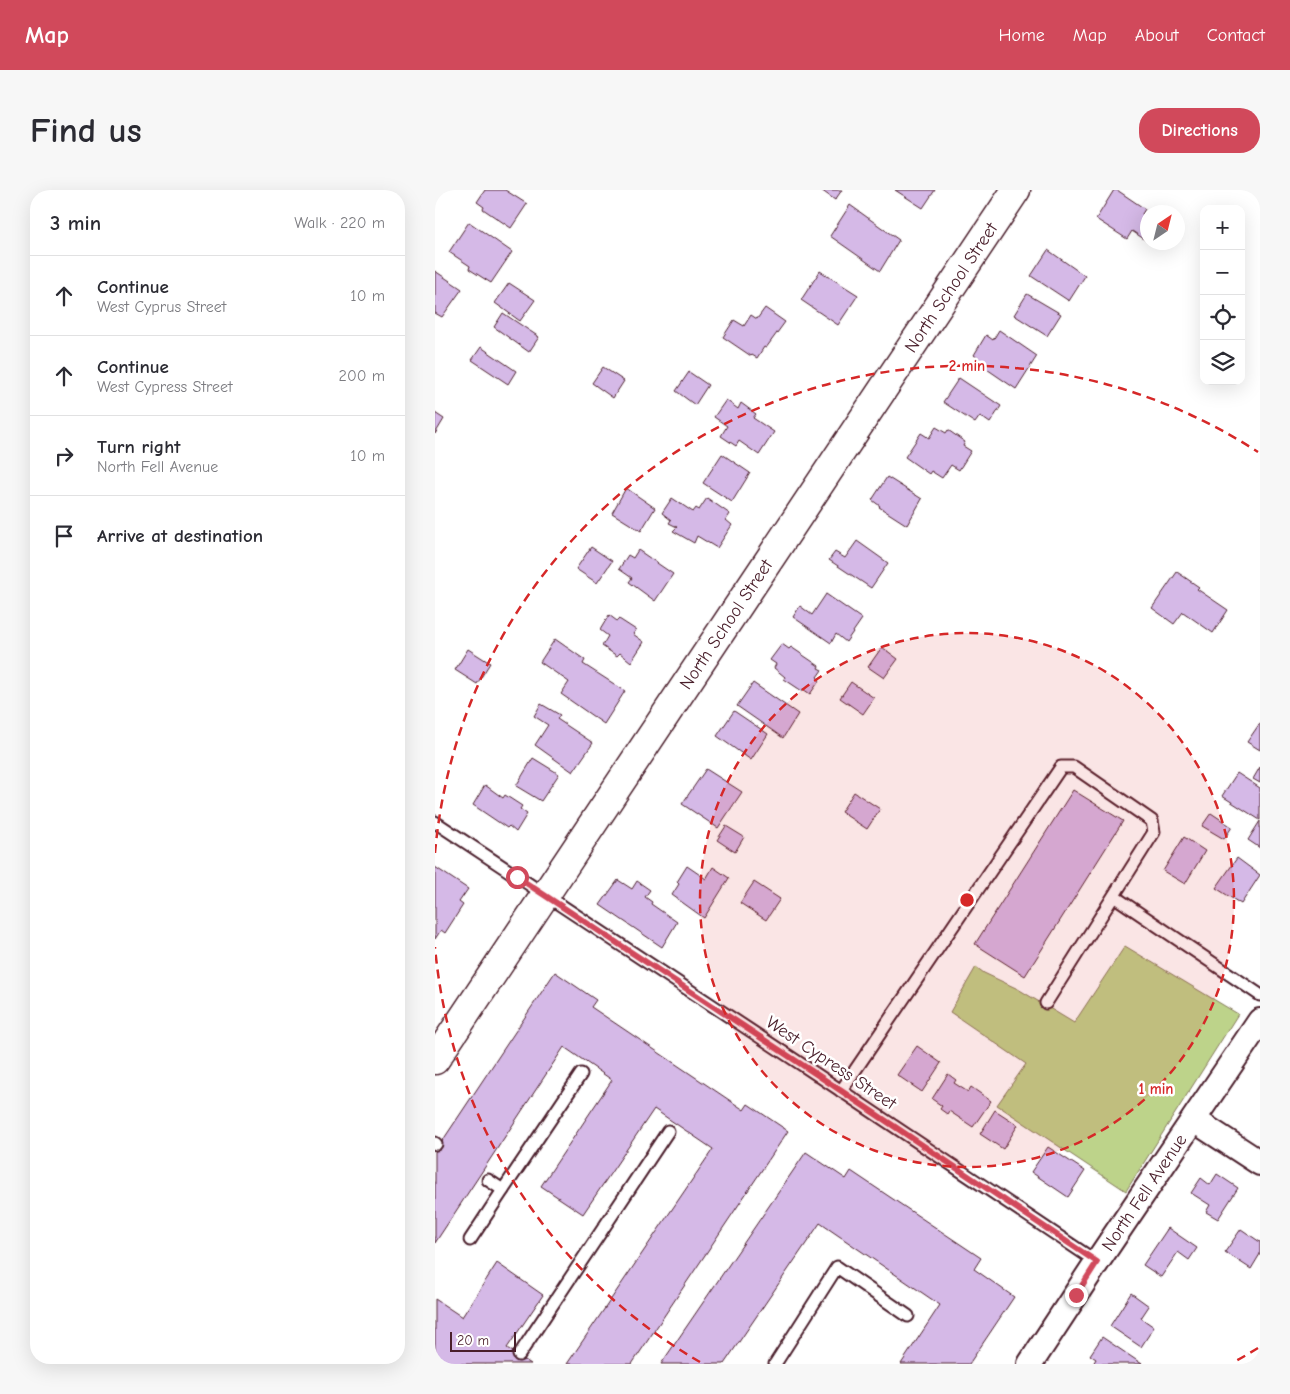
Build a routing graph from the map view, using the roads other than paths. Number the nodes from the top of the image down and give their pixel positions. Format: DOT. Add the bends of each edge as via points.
graph roads {
  1 [pos="1016,190"];
  2 [pos="435,822"];
  3 [pos="545,895"];
  4 [pos="1115,896"];
  5 [pos="1260,995"];
  6 [pos="1046,1003"];
  7 [pos="1260,1021"];
  8 [pos="435,1060"];
  9 [pos="581,1074"];
  10 [pos="841,1091"];
  11 [pos="1194,1120"];
  12 [pos="668,1131"];
  13 [pos="1260,1163"];
  14 [pos="488,1180"];
  15 [pos="503,1190"];
  16 [pos="470,1240"];
  17 [pos="1097,1262"];
  18 [pos="908,1316"];
  19 [pos="519,1355"];
  20 [pos="775,1364"];
  21 [pos="1030,1364"];
  1 -- 3 [label="street, North School Street"];
  2 -- 3 [label="lane, West Cypress Street"];
  3 -- 8 [label="street, North School Street"];
  3 -- 10 [label="lane, West Cypress Street"];
  4 -- 5 [label="lane"];
  4 -- 6 [label="lane"];
  4 -- 10 [label="lane" via="1154,832 1152,821 1074,767 1061,767"];
  7 -- 11 [label="street, North Fell Avenue"];
  9 -- 15 [label="lane"];
  10 -- 17 [label="lane, West Cypress Street"];
  11 -- 13 [label="street"];
  11 -- 17 [label="street, North Fell Avenue"];
  12 -- 19 [label="lane"];
  14 -- 15 [label="lane"];
  15 -- 16 [label="lane"];
  17 -- 21 [label="street, North Fell Avenue"];
  18 -- 20 [label="lane" via="837,1268"];
}
